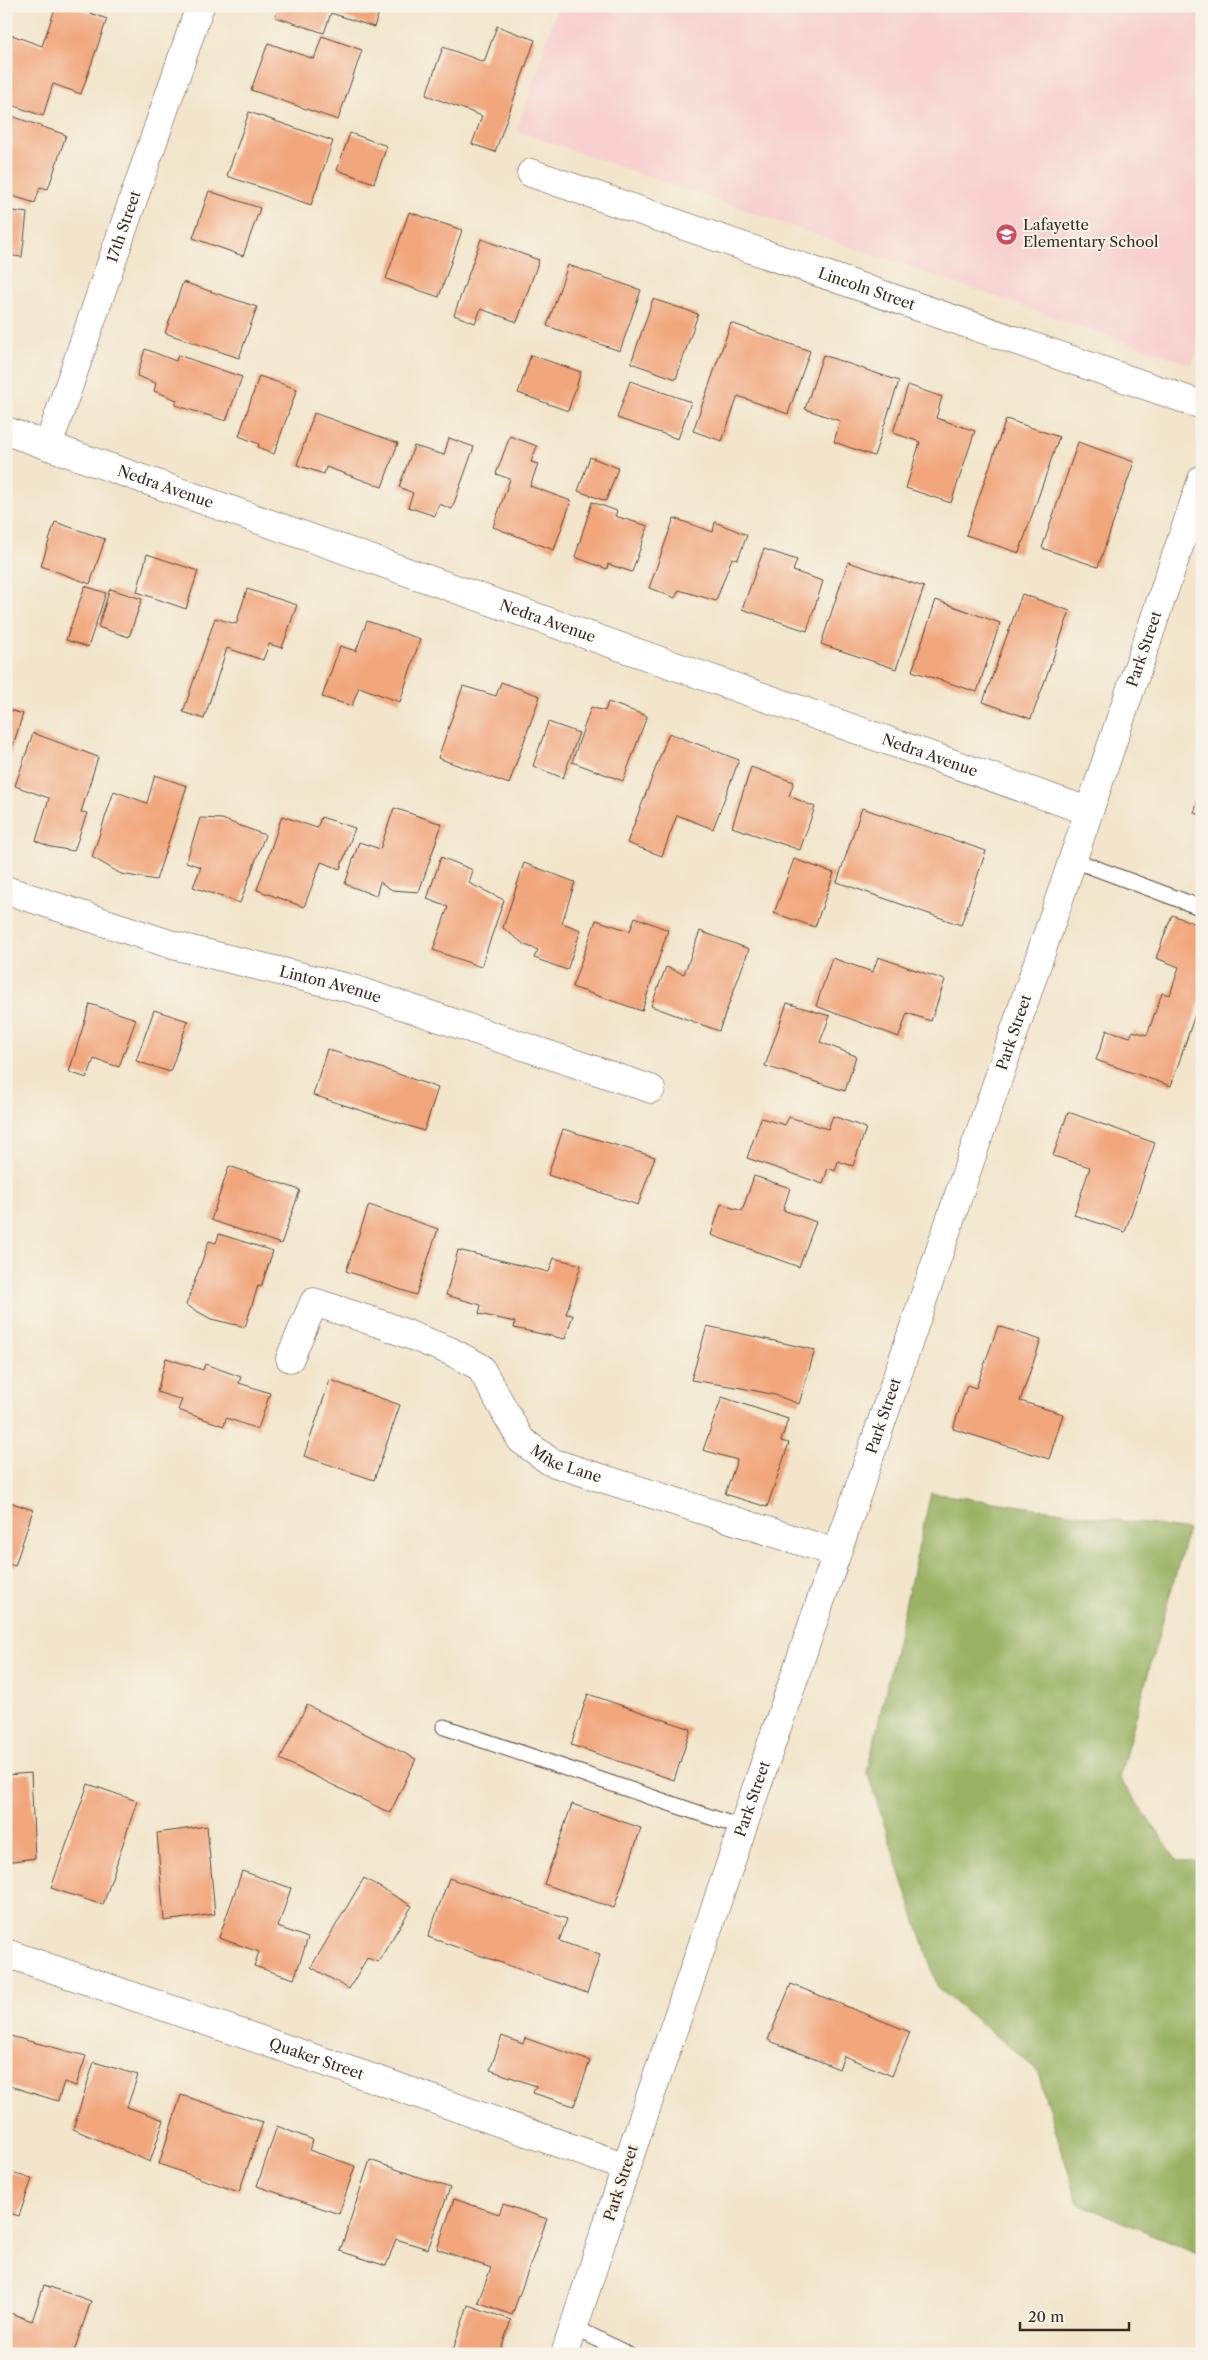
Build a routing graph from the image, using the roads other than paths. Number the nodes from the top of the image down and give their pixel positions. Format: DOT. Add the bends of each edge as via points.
graph roads {
  1 [pos="200,6"];
  2 [pos="531,172"];
  3 [pos="1202,405"];
  4 [pos="6,431"];
  5 [pos="48,446"];
  6 [pos="1202,479"];
  7 [pos="1088,810"];
  8 [pos="1071,859"];
  9 [pos="6,890"];
  10 [pos="1202,908"];
  11 [pos="650,1089"];
  12 [pos="290,1358"];
  13 [pos="837,1553"];
  14 [pos="444,1727"];
  15 [pos="743,1828"];
  16 [pos="6,1954"];
  17 [pos="626,2167"];
  18 [pos="574,2327"];
  19 [pos="565,2354"];
  20 [pos="627,2354"];
  1 -- 5 [label="street, 17th Street"];
  2 -- 3 [label="street, Lincoln Street"];
  4 -- 5 [label="street, Nedra Avenue"];
  5 -- 7 [label="street, Nedra Avenue"];
  6 -- 7 [label="street, Park Street"];
  7 -- 8 [label="street, Park Street"];
  8 -- 10 [label="lane"];
  8 -- 13 [label="street, Park Street"];
  9 -- 11 [label="street, Linton Avenue" via="176,946 353,988"];
  12 -- 13 [label="street, Mike Lane" via="314,1302 384,1325 450,1351 480,1367 520,1440 551,1462"];
  13 -- 15 [label="street, Park Street"];
  14 -- 15 [label="lane"];
  15 -- 17 [label="street, Park Street"];
  16 -- 17 [label="street, Quaker Street"];
  17 -- 18 [label="street, Park Street"];
  18 -- 19 [label="street, Park Street"];
  18 -- 20 [label="lane"];
}
